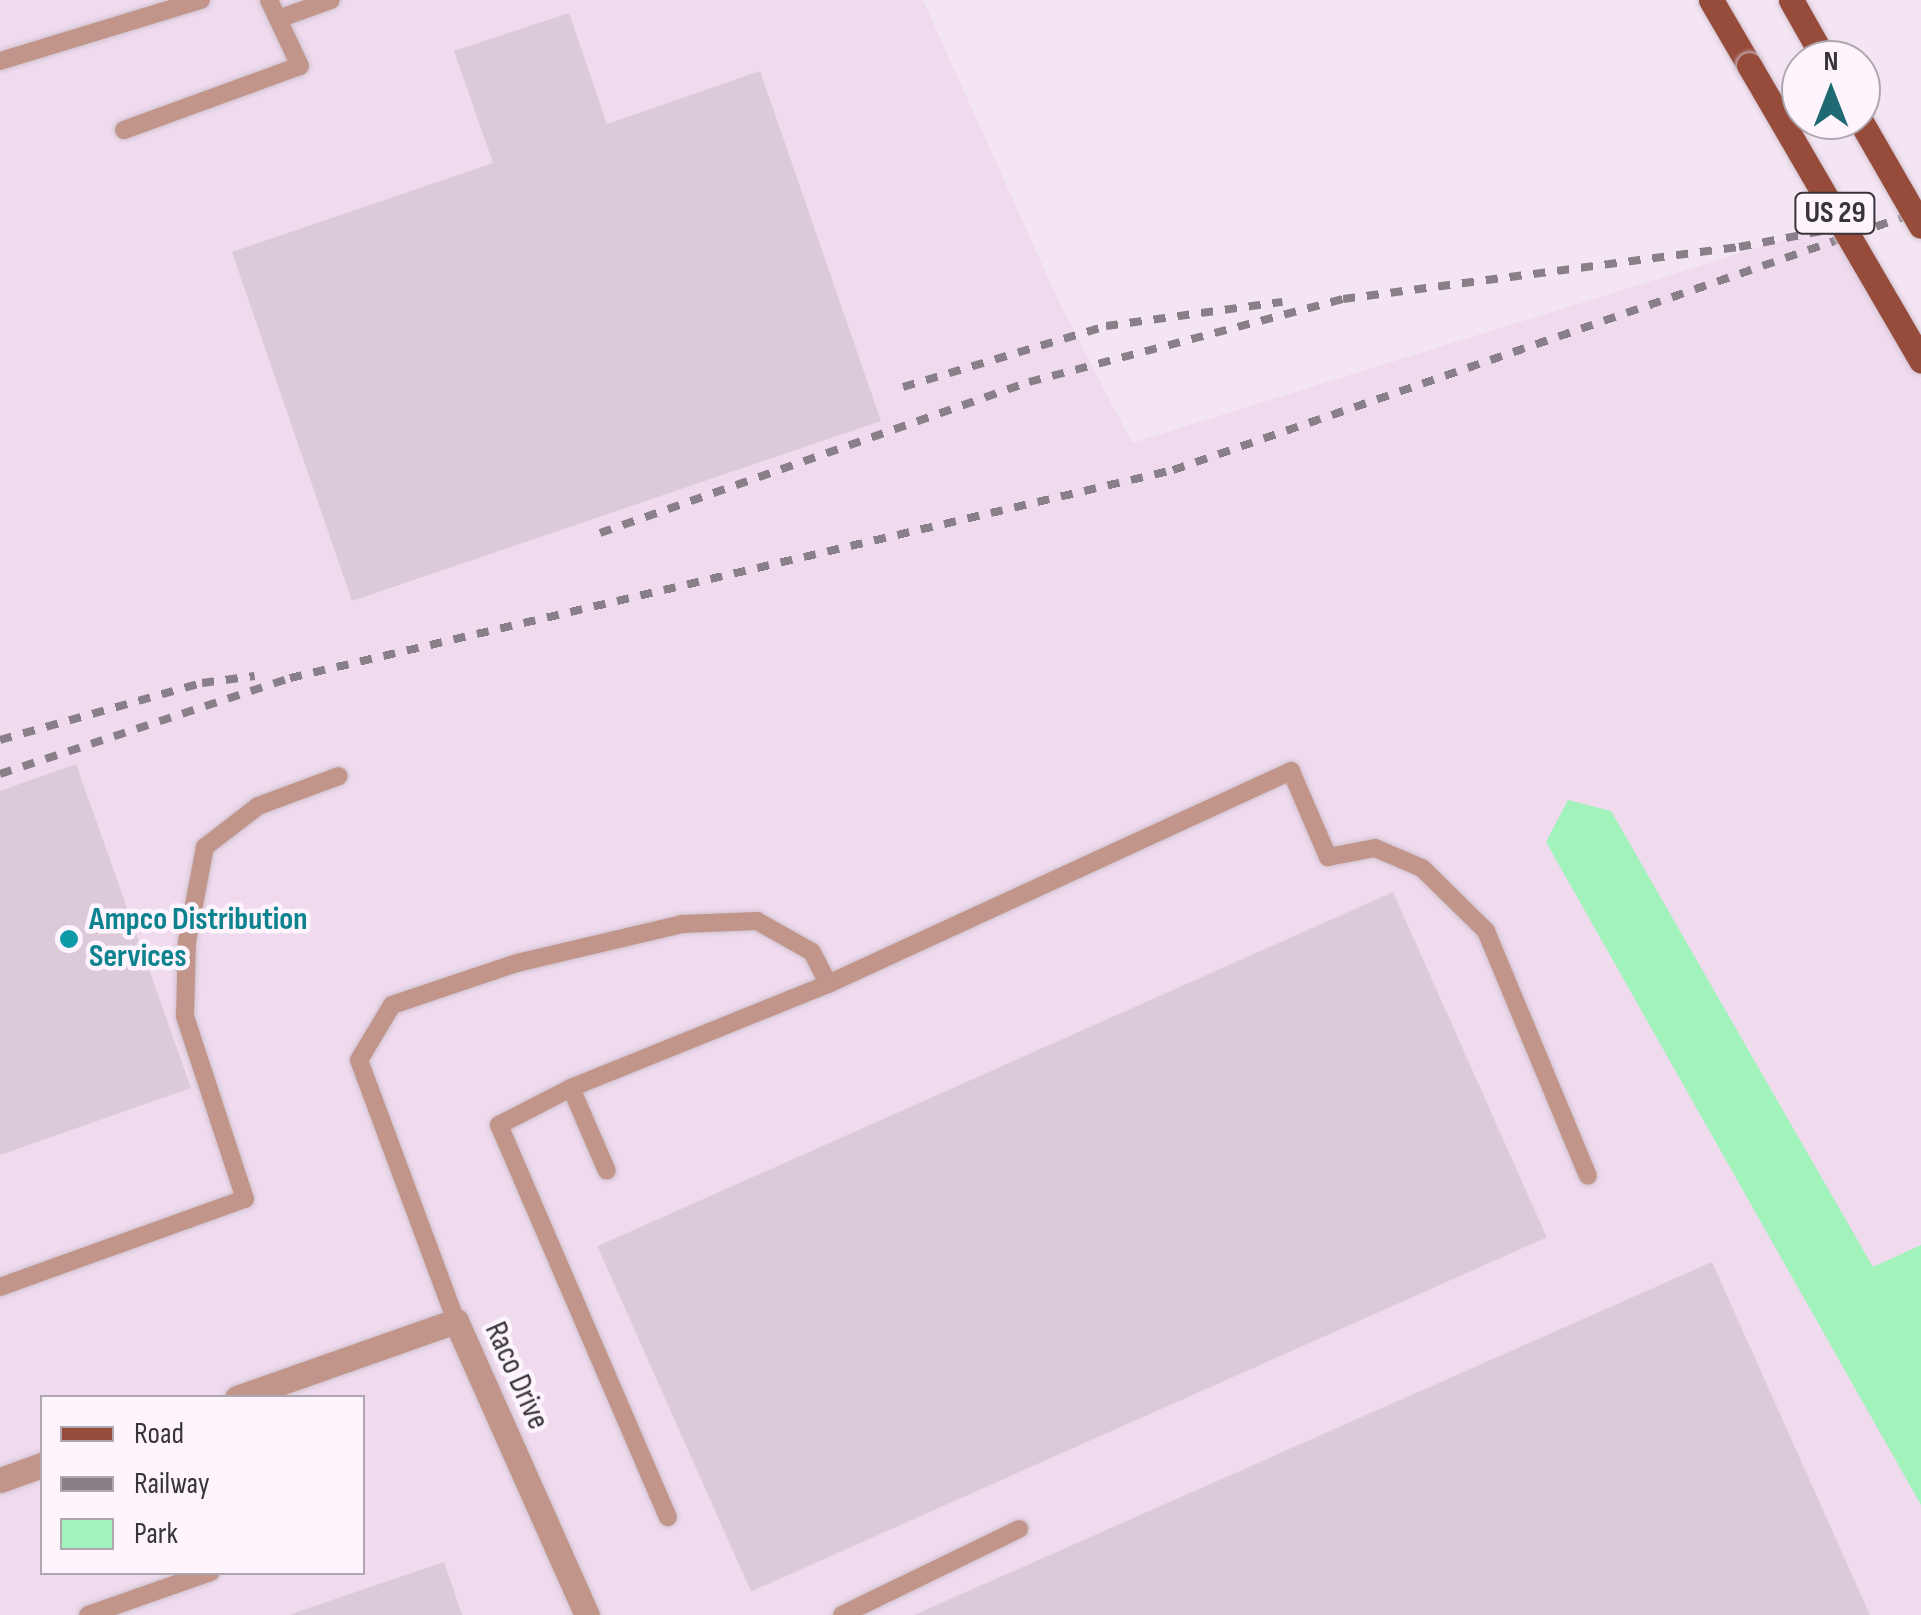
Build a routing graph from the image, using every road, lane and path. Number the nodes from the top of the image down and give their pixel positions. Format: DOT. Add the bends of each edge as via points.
graph roads {
  1 [pos="201,0"];
  2 [pos="269,0"];
  3 [pos="330,0"];
  4 [pos="1711,0"];
  5 [pos="1791,0"];
  6 [pos="278,19"];
  7 [pos="1813,40"];
  8 [pos="0,61"];
  9 [pos="124,130"];
  10 [pos="1872,140"];
  11 [pos="1921,226"];
  12 [pos="1921,362"];
  13 [pos="338,776"];
  14 [pos="828,984"];
  15 [pos="572,1088"];
  16 [pos="608,1171"];
  17 [pos="1588,1176"];
  18 [pos="0,1288"];
  19 [pos="456,1321"];
  20 [pos="246,1395"];
  21 [pos="40,1466"];
  22 [pos="0,1480"];
  23 [pos="668,1516"];
  24 [pos="1019,1529"];
  25 [pos="202,1575"];
  26 [pos="88,1615"];
  27 [pos="587,1615"];
  28 [pos="842,1615"];
  1 -- 8 [label="lane"];
  2 -- 6 [label="lane"];
  3 -- 6 [label="lane"];
  4 -- 12 [label="main road, US 29, bridge"];
  5 -- 7 [label="main road"];
  6 -- 9 [label="lane" via="300,66"];
  10 -- 11 [label="main road, US 29, bridge"];
  13 -- 18 [label="lane" via="258,806 206,847 188,942 185,1016 245,1199"];
  14 -- 15 [label="lane"];
  14 -- 17 [label="lane" via="1292,771 1328,857 1375,848 1422,868 1486,932"];
  14 -- 19 [label="lane" via="812,952 758,921 682,924 518,963 392,1005 359,1060"];
  15 -- 16 [label="lane"];
  15 -- 23 [label="lane" via="499,1125"];
  19 -- 20 [label="street, Raco Drive"];
  19 -- 27 [label="street, Raco Drive"];
  21 -- 22 [label="street"];
  24 -- 28 [label="lane"];
  25 -- 26 [label="lane"];
}
